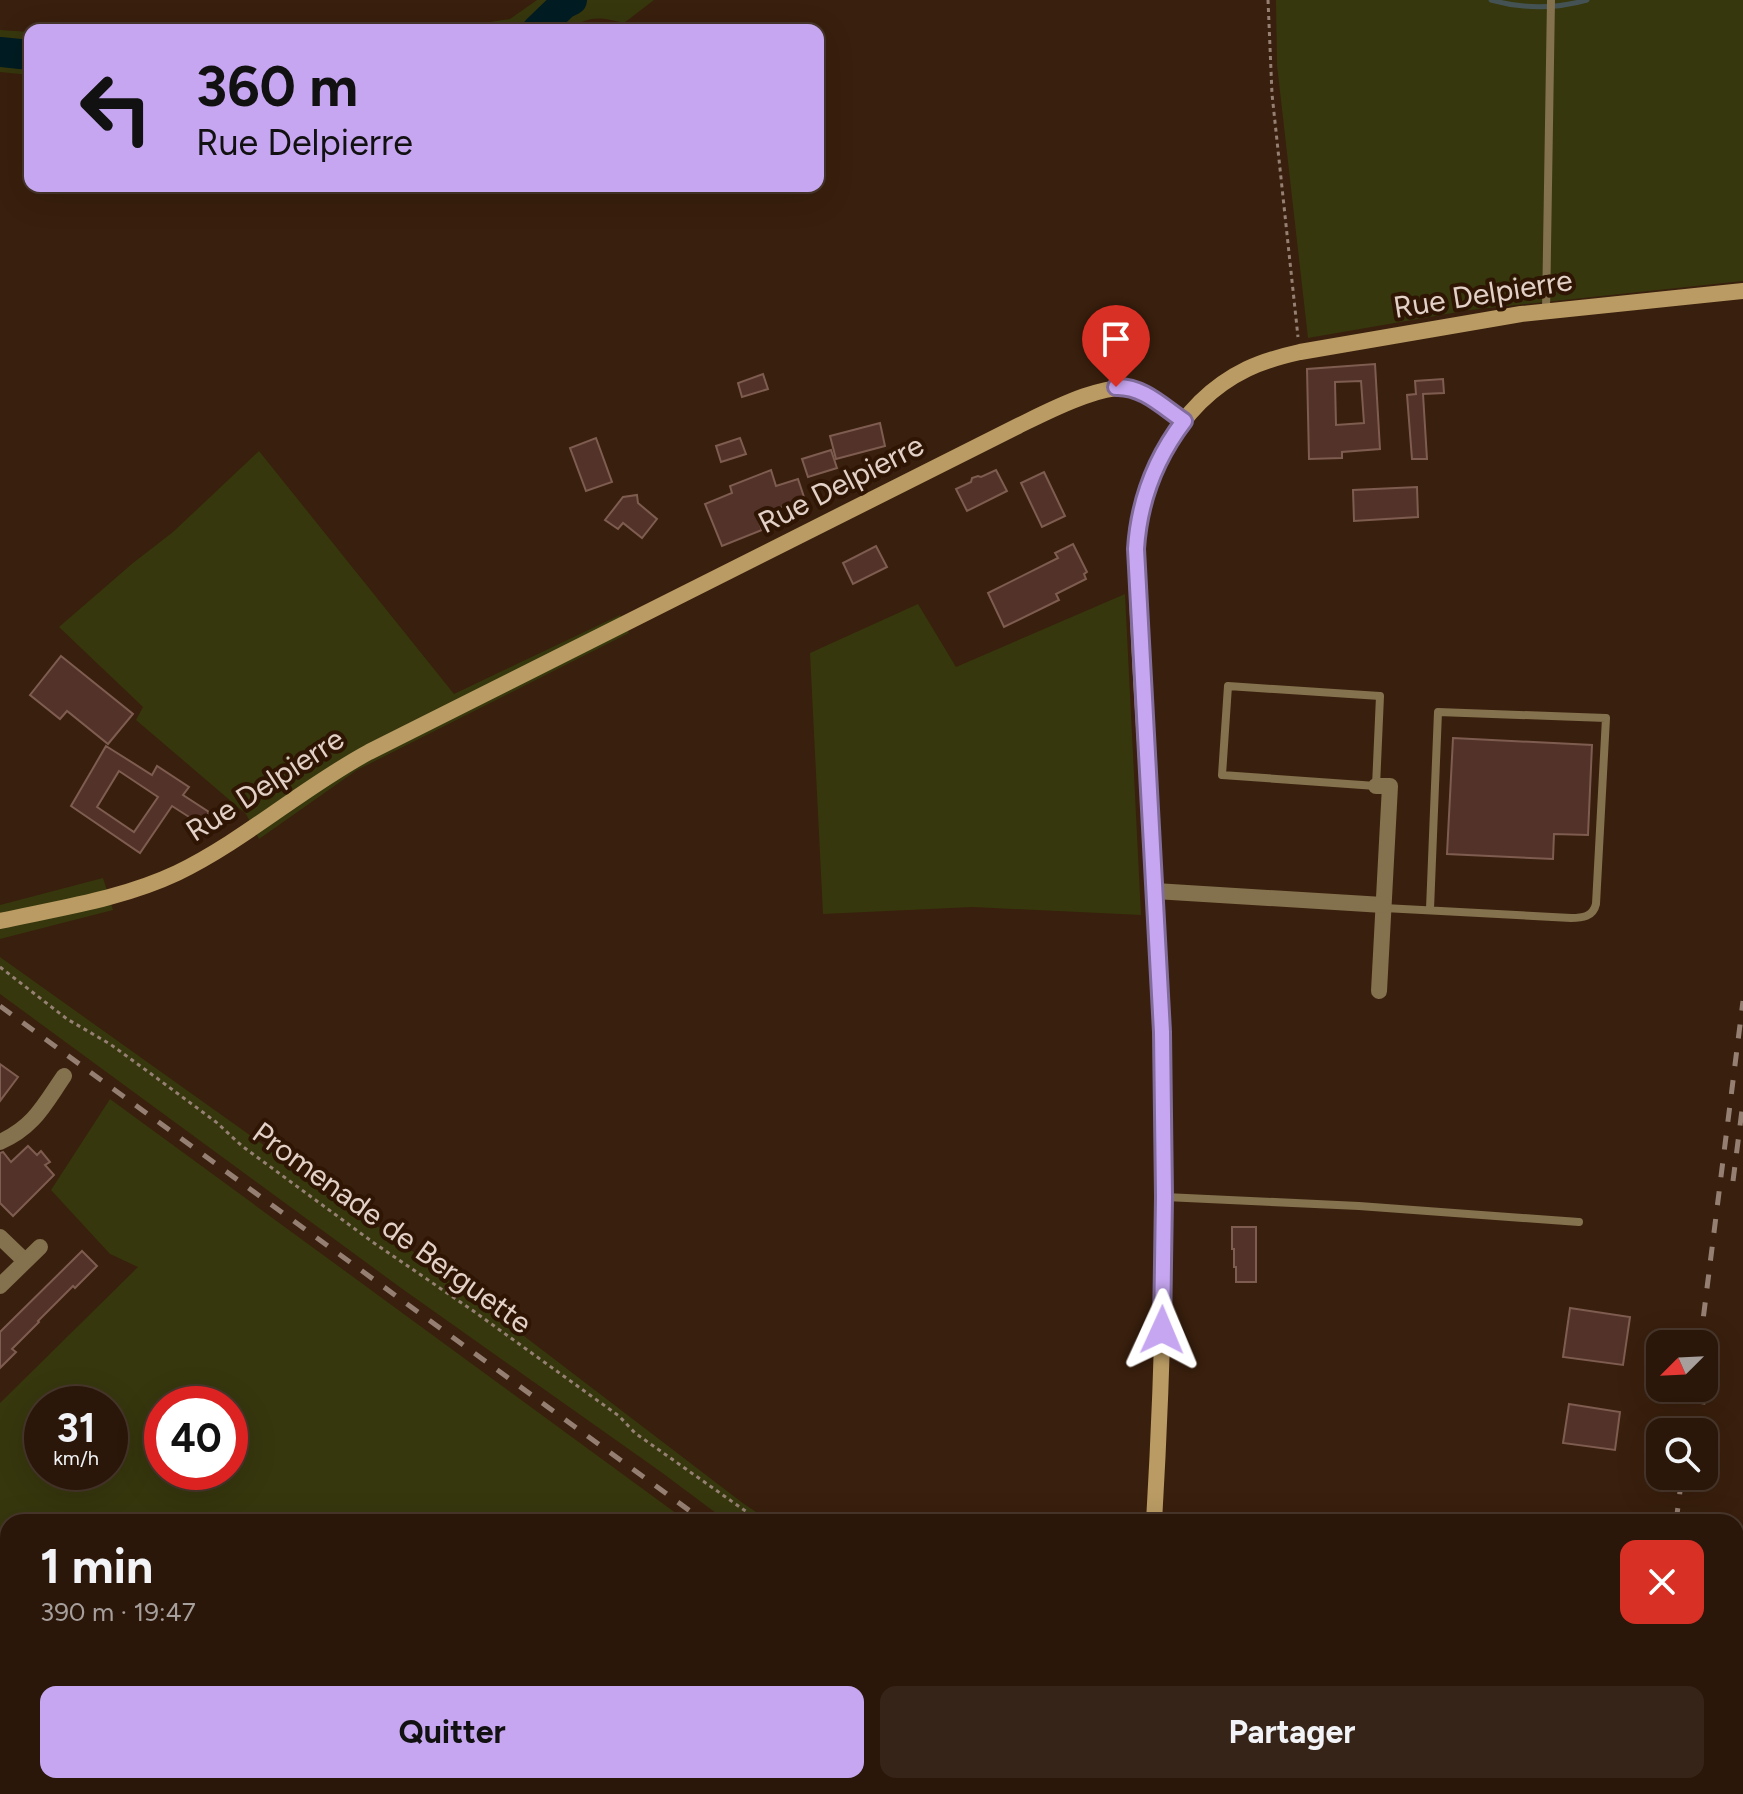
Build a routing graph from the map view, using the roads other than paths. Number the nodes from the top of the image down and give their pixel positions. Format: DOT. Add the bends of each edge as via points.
graph roads {
  1 [pos="1551,0"];
  2 [pos="1743,291"];
  3 [pos="1546,311"];
  4 [pos="1184,421"];
  5 [pos="1376,786"];
  6 [pos="1155,891"];
  7 [pos="1383,906"];
  8 [pos="1430,909"];
  9 [pos="0,921"];
  10 [pos="1379,991"];
  11 [pos="64,1076"];
  12 [pos="0,1142"];
  13 [pos="1164,1197"];
  14 [pos="1579,1222"];
  15 [pos="0,1237"];
  16 [pos="40,1247"];
  17 [pos="25,1261"];
  18 [pos="0,1286"];
  19 [pos="1154,1514"];
  1 -- 3 [label="lane"];
  2 -- 3 [label="street, Rue Delpierre"];
  3 -- 4 [label="street, Rue Delpierre" via="1271,360 1234,376"];
  4 -- 6 [label="street" via="1157,464 1137,540"];
  4 -- 9 [label="street, Rue Delpierre" via="1135,388 1098,392 1059,408 369,752 171,876 111,896"];
  5 -- 5 [label="lane" via="1222,775 1228,686 1380,696"];
  5 -- 7 [label="street" via="1390,786"];
  6 -- 7 [label="street"];
  6 -- 13 [label="street"];
  7 -- 8 [label="lane"];
  7 -- 10 [label="street"];
  8 -- 8 [label="lane" via="1571,918 1592,913 1606,718 1438,712"];
  11 -- 12 [label="street" via="34,1119"];
  13 -- 14 [label="lane"];
  13 -- 19 [label="street"];
  15 -- 17 [label="street"];
  16 -- 17 [label="street"];
  17 -- 18 [label="street"];
}
